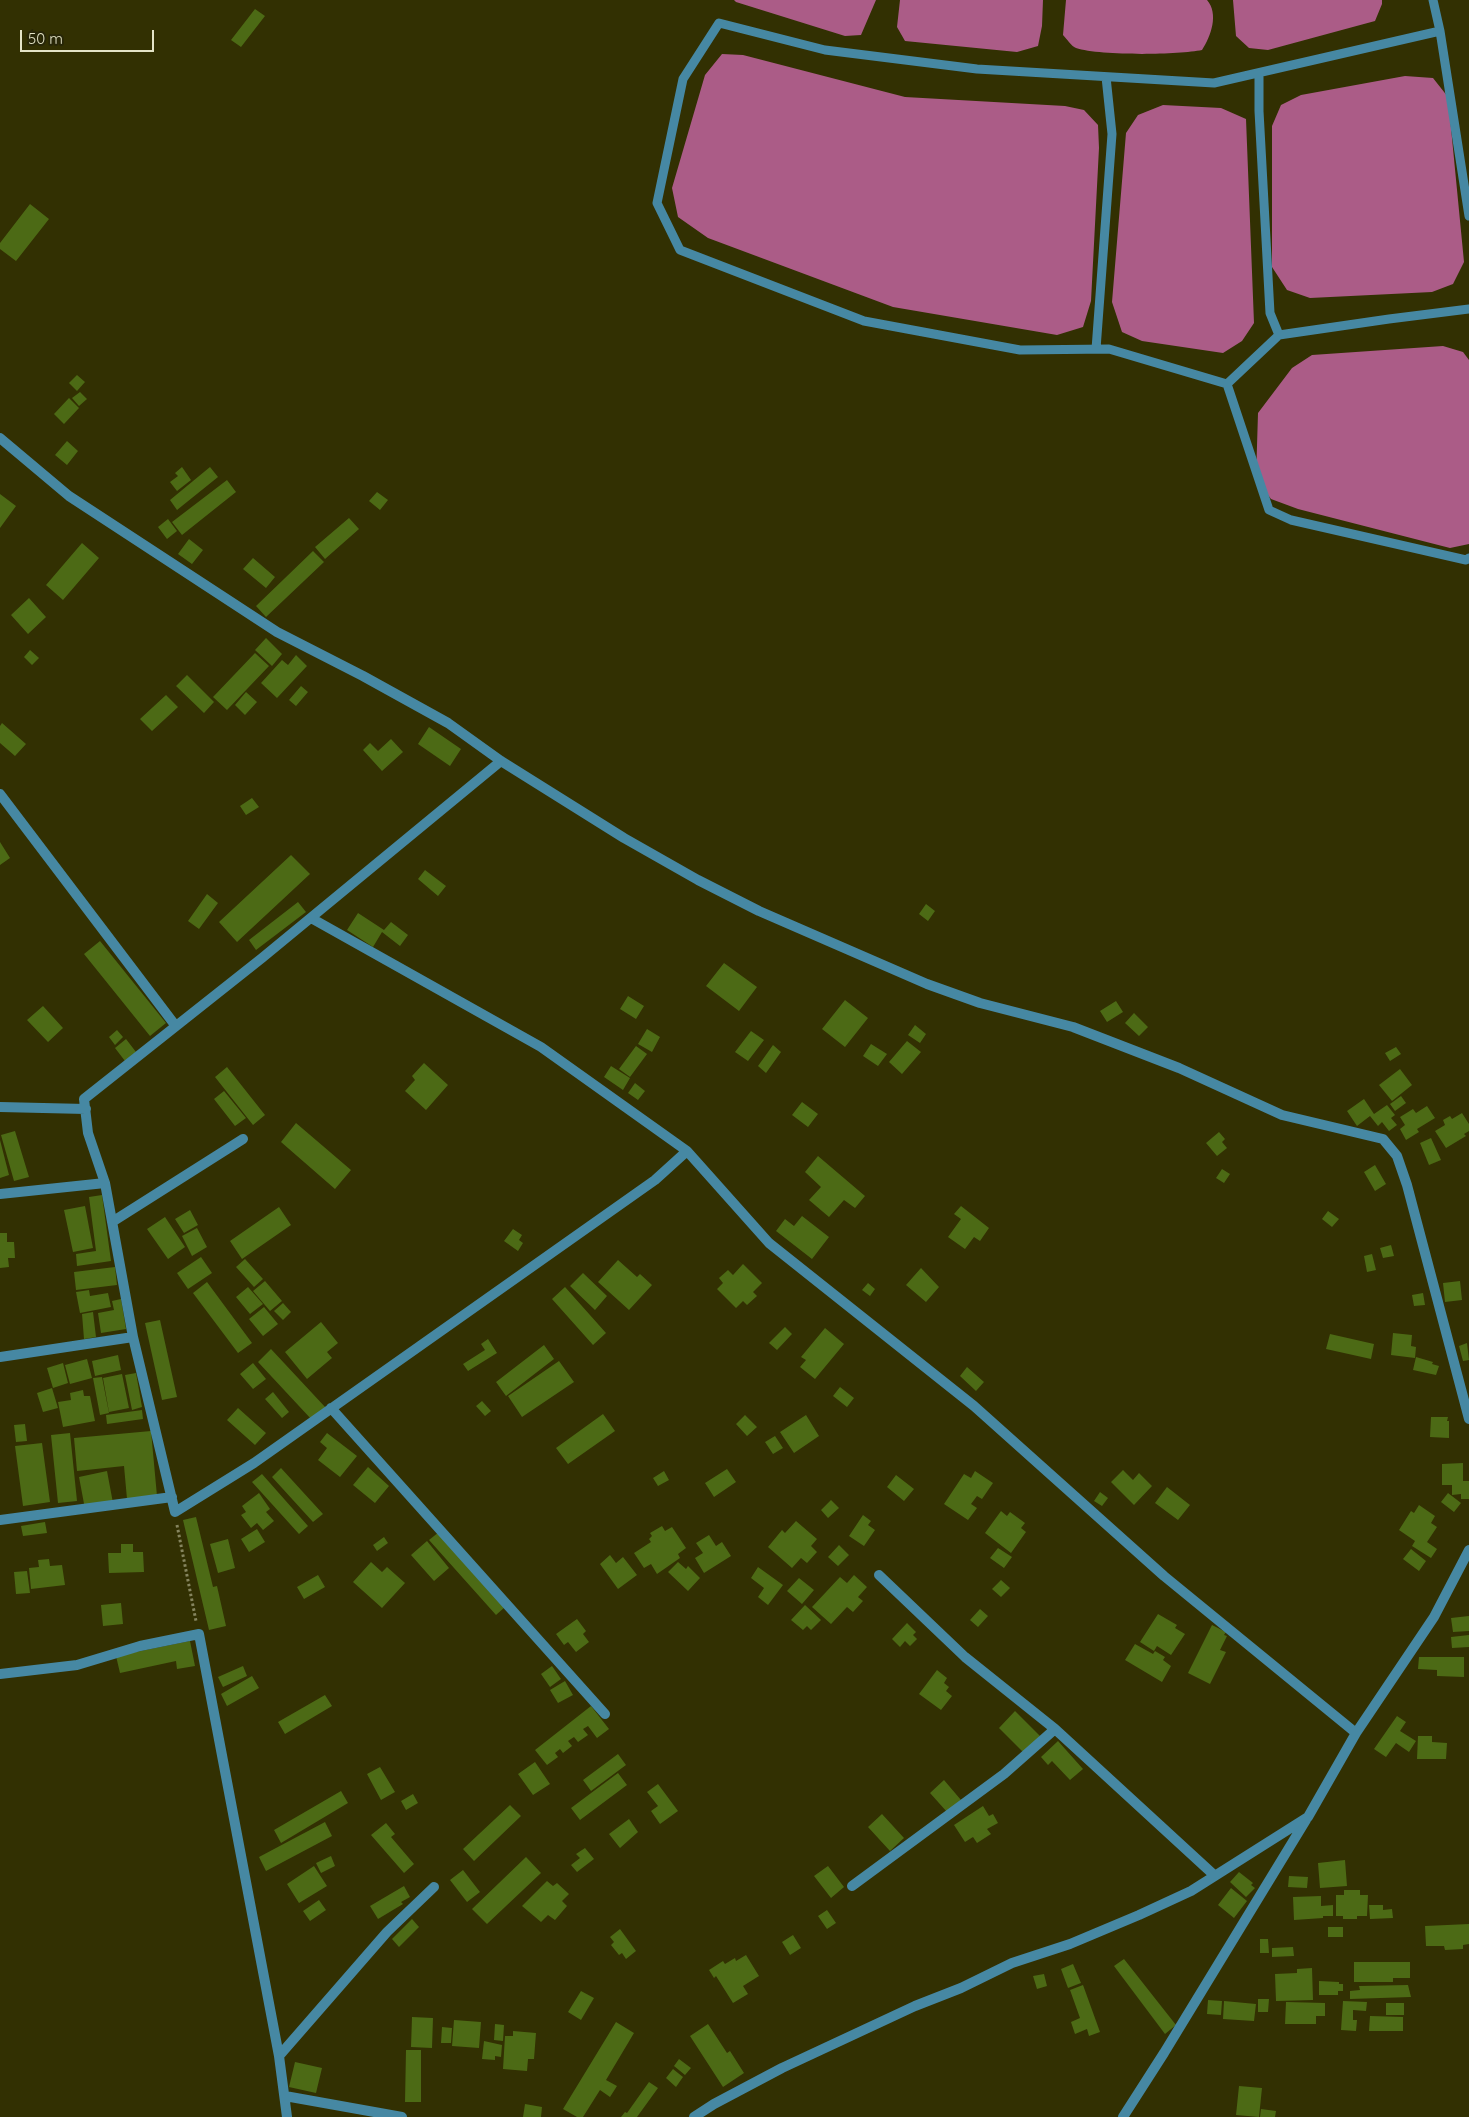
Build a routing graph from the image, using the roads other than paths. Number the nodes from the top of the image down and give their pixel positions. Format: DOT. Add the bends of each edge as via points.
graph roads {
  1 [pos="1433,0"];
  2 [pos="1440,31"];
  3 [pos="1259,73"];
  4 [pos="1106,77"];
  5 [pos="1469,216"];
  6 [pos="1469,309"];
  7 [pos="1279,335"];
  8 [pos="1096,349"];
  9 [pos="1227,384"];
  10 [pos="0,438"];
  11 [pos="1469,558"];
  12 [pos="501,760"];
  13 [pos="0,794"];
  14 [pos="311,918"];
  15 [pos="175,1025"];
  16 [pos="0,1107"];
  17 [pos="86,1109"];
  18 [pos="244,1139"];
  19 [pos="688,1151"];
  20 [pos="105,1183"];
  21 [pos="0,1194"];
  22 [pos="112,1222"];
  23 [pos="133,1337"];
  24 [pos="0,1357"];
  25 [pos="331,1408"];
  26 [pos="1469,1419"];
  27 [pos="172,1497"];
  28 [pos="0,1520"];
  29 [pos="1469,1550"];
  30 [pos="879,1575"];
  31 [pos="0,1674"];
  32 [pos="605,1714"];
  33 [pos="1054,1729"];
  34 [pos="1356,1733"];
  35 [pos="1308,1818"];
  36 [pos="1214,1875"];
  37 [pos="852,1886"];
  38 [pos="434,1887"];
  39 [pos="279,2056"];
  40 [pos="285,2096"];
  41 [pos="287,2117"];
  42 [pos="402,2117"];
  43 [pos="694,2117"];
  44 [pos="1123,2117"];
  1 -- 2 [label="lane"];
  2 -- 3 [label="lane"];
  2 -- 5 [label="lane"];
  3 -- 4 [label="lane" via="1214,83"];
  3 -- 7 [label="lane" via="1270,313"];
  4 -- 8 [label="lane" via="1112,134"];
  4 -- 8 [label="lane" via="977,69 825,50 719,23 683,79 657,203 680,250 864,321 1020,350"];
  6 -- 7 [label="lane"];
  7 -- 9 [label="lane"];
  8 -- 9 [label="lane" via="1110,349"];
  9 -- 11 [label="lane" via="1268,510 1291,520 1466,560"];
  10 -- 12 [label="street" via="70,496 276,632 448,723"];
  12 -- 14 [label="street"];
  12 -- 26 [label="street" via="624,838 698,880 861,956 980,1003 1073,1026 1282,1114 1383,1140 1397,1156 1408,1185"];
  13 -- 15 [label="street"];
  14 -- 15 [label="street"];
  14 -- 19 [label="street" via="541,1047"];
  15 -- 17 [label="street" via="84,1099"];
  16 -- 17 [label="street"];
  17 -- 20 [label="street" via="88,1133"];
  18 -- 22 [label="street"];
  19 -- 25 [label="street" via="655,1180"];
  19 -- 34 [label="street" via="769,1243 974,1406 1164,1576"];
  20 -- 21 [label="street"];
  20 -- 22 [label="street"];
  22 -- 23 [label="street"];
  23 -- 24 [label="street"];
  23 -- 27 [label="street"];
  25 -- 27 [label="street" via="254,1463 175,1512"];
  25 -- 32 [label="street"];
  27 -- 28 [label="street"];
  29 -- 34 [label="street" via="1434,1617"];
  30 -- 33 [label="street" via="965,1657"];
  31 -- 39 [label="street" via="77,1665 140,1646 199,1634"];
  33 -- 36 [label="street"];
  33 -- 37 [label="street" via="1004,1774"];
  34 -- 35 [label="street"];
  35 -- 36 [label="street"];
  35 -- 44 [label="street"];
  36 -- 43 [label="street" via="1191,1891 1139,1915 1012,1964 782,2068"];
  38 -- 39 [label="street" via="387,1932"];
  39 -- 40 [label="street"];
  40 -- 41 [label="street"];
  40 -- 42 [label="street"];
}
